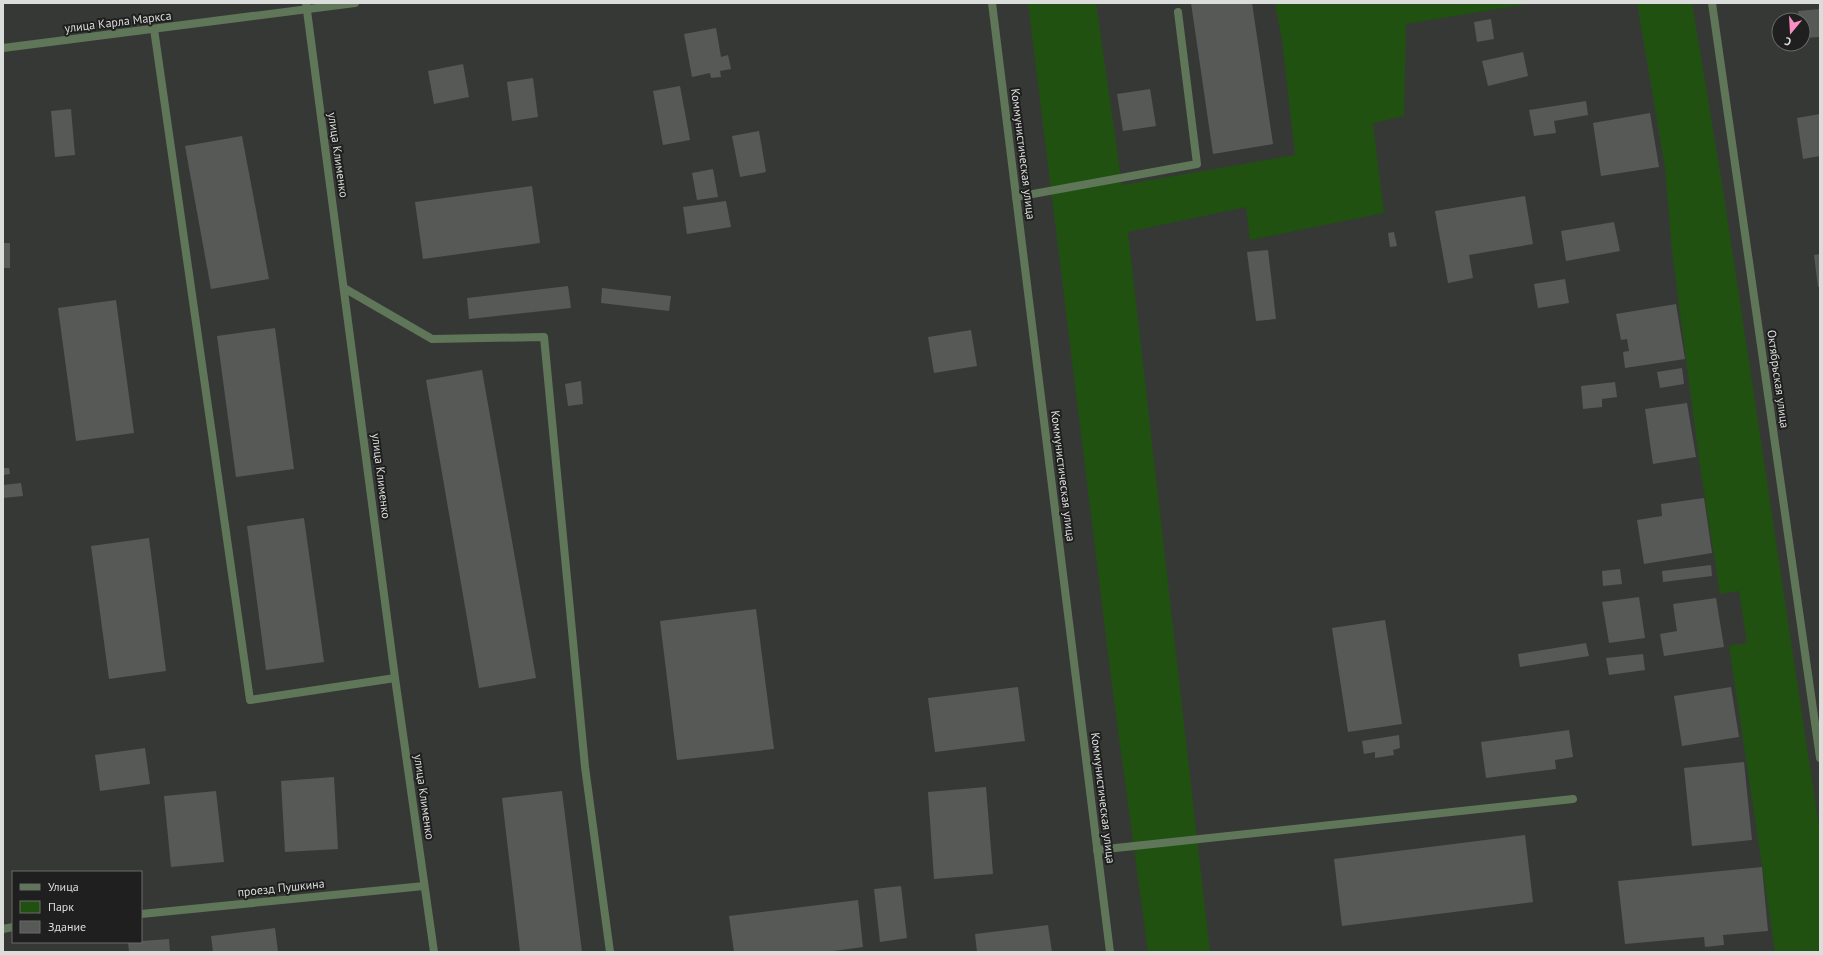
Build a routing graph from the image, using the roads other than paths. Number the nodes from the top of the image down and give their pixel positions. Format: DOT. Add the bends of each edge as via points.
graph roads {
  1 [pos="355,3"];
  2 [pos="992,3"];
  3 [pos="1712,3"];
  4 [pos="306,6"];
  5 [pos="1178,12"];
  6 [pos="154,29"];
  7 [pos="3,48"];
  8 [pos="1016,197"];
  9 [pos="344,288"];
  10 [pos="395,678"];
  11 [pos="1820,758"];
  12 [pos="1573,799"];
  13 [pos="1097,850"];
  14 [pos="424,886"];
  15 [pos="142,914"];
  16 [pos="434,952"];
  17 [pos="610,952"];
  18 [pos="1110,952"];
  1 -- 4 [label="street, улица Карла Маркса"];
  2 -- 8 [label="street, Коммунистическая улица"];
  3 -- 11 [label="street, Октябрьская улица"];
  4 -- 6 [label="street, улица Карла Маркса"];
  4 -- 9 [label="street, улица Клименко"];
  5 -- 8 [label="street" via="1197,164"];
  6 -- 7 [label="street, улица Карла Маркса"];
  6 -- 10 [label="street" via="250,700"];
  8 -- 13 [label="street, Коммунистическая улица"];
  9 -- 10 [label="street, улица Клименко"];
  9 -- 17 [label="street" via="432,339 544,337 585,766"];
  10 -- 14 [label="street, улица Клименко"];
  12 -- 13 [label="street"];
  13 -- 18 [label="street, Коммунистическая улица"];
  14 -- 15 [label="street, проезд Пушкина"];
  14 -- 16 [label="street, улица Клименко"];
}
